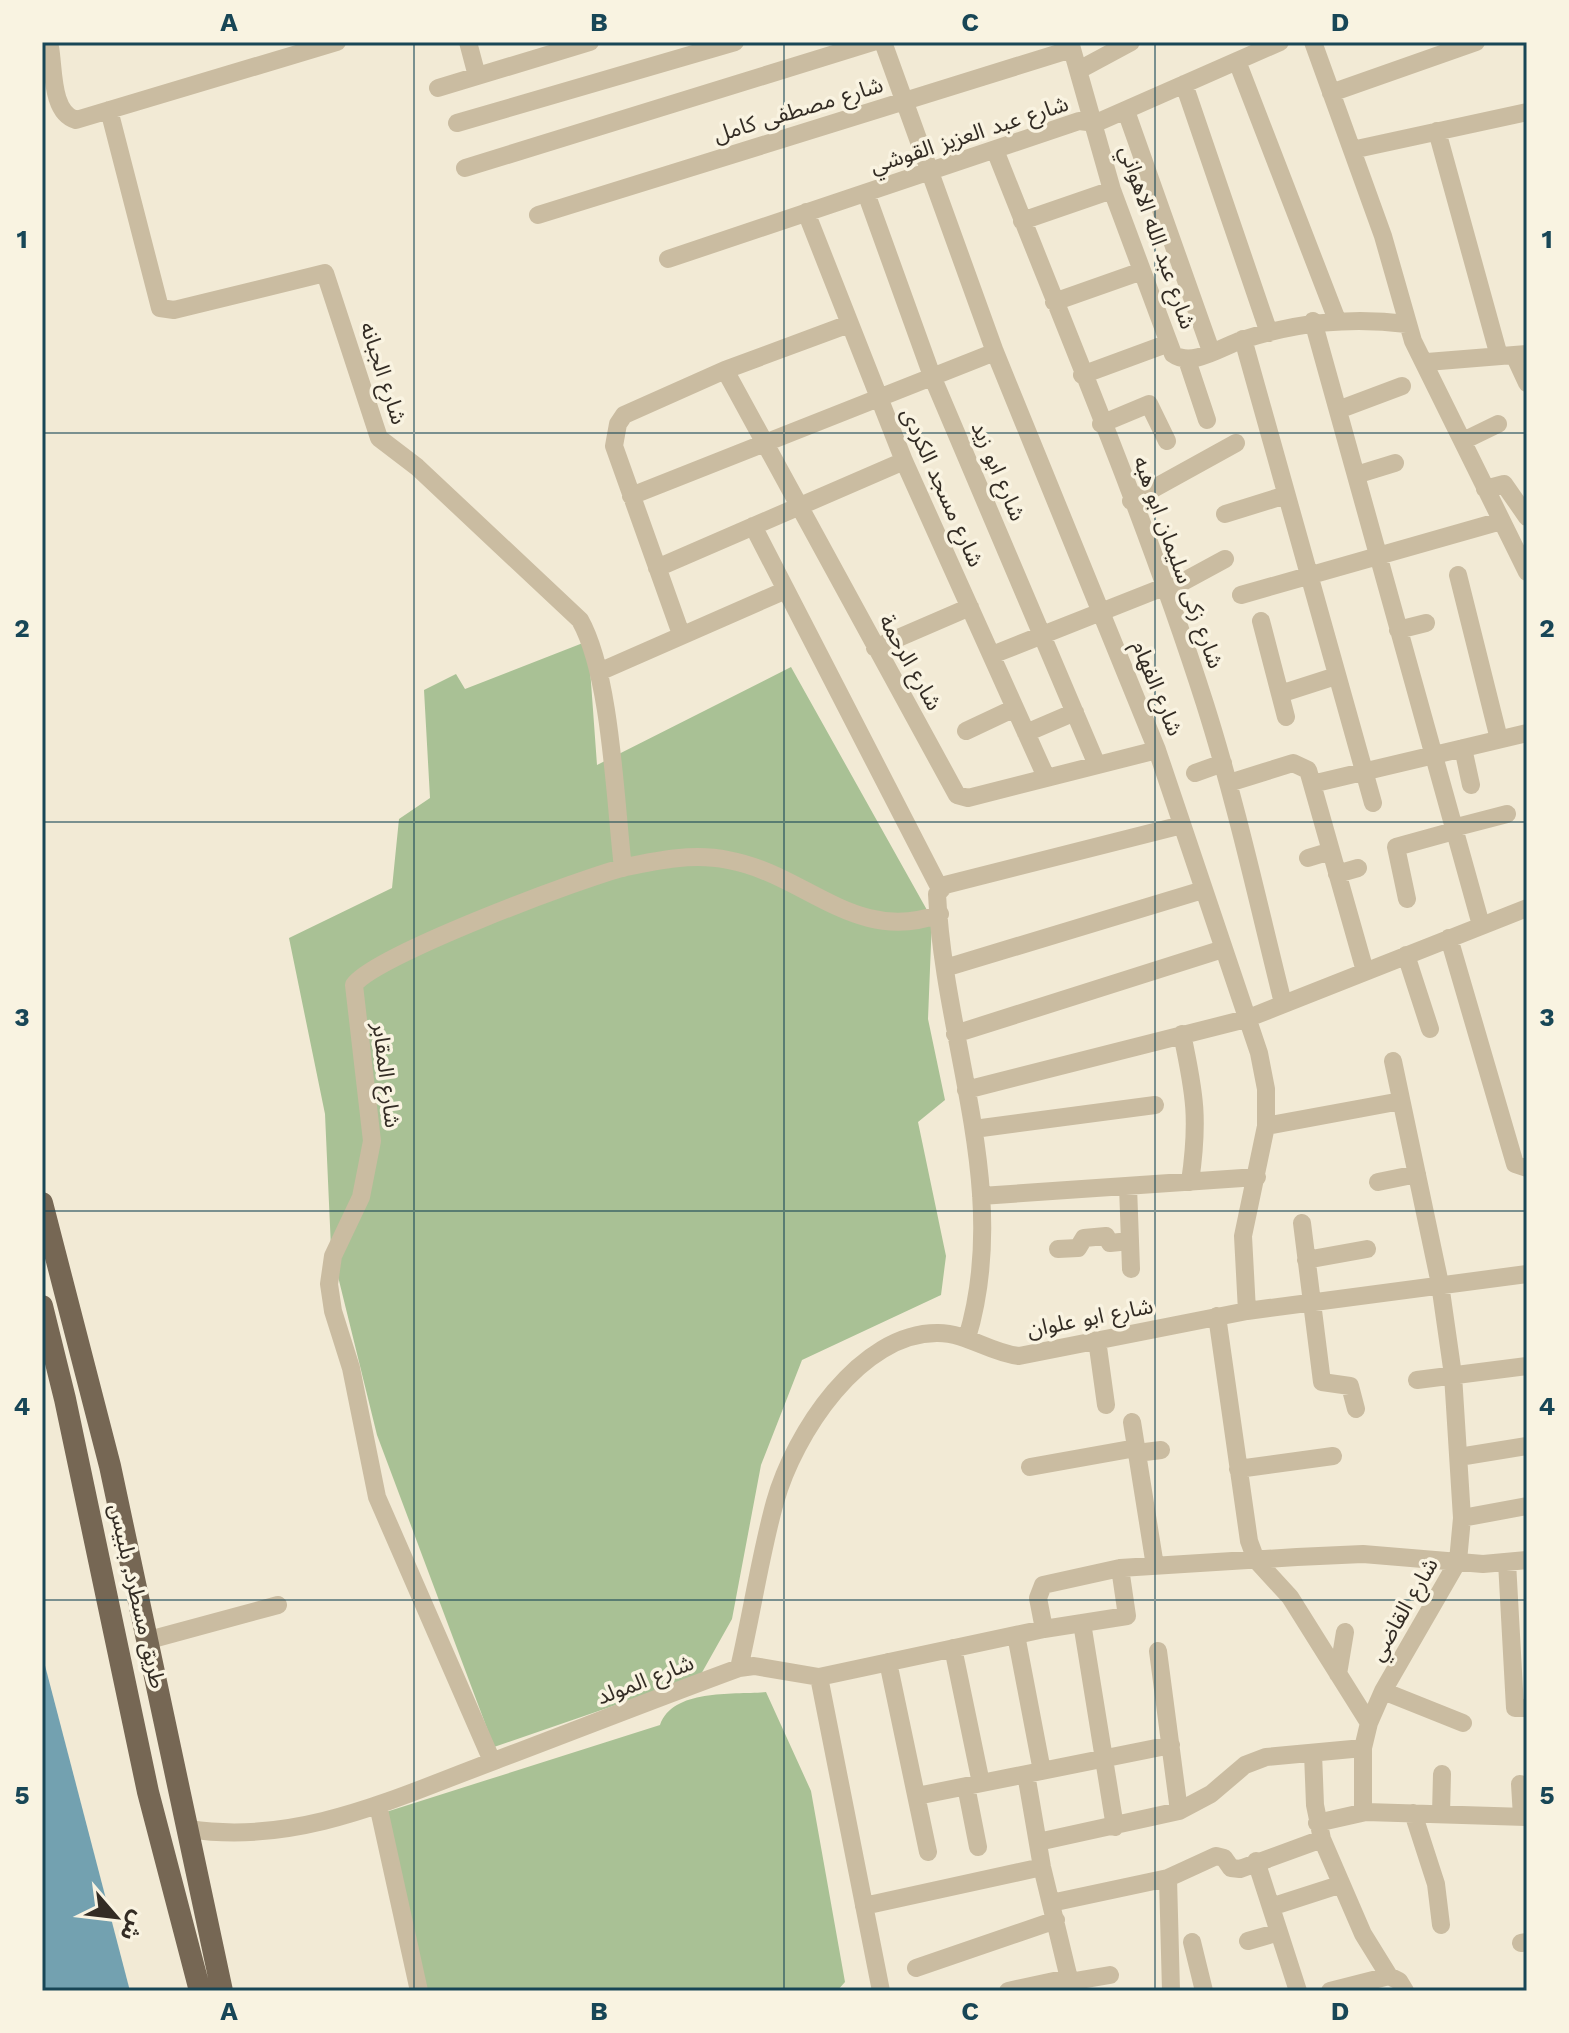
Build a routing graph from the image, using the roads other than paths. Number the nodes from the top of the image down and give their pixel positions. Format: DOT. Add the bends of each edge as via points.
graph roads {
  1 [pos="69,42"];
  2 [pos="337,42"];
  3 [pos="468,42"];
  4 [pos="590,42"];
  5 [pos="735,42"];
  6 [pos="873,42"];
  7 [pos="883,42"];
  8 [pos="1131,42"];
  9 [pos="1280,42"];
  10 [pos="1313,42"];
  11 [pos="1476,42"];
  12 [pos="1071,45"];
  13 [pos="46,48"];
  14 [pos="1237,61"];
  15 [pos="1079,70"];
  16 [pos="477,76"];
  17 [pos="1184,84"];
  18 [pos="438,88"];
  19 [pos="1331,93"];
  20 [pos="902,101"];
  21 [pos="109,110"];
  22 [pos="1126,111"];
  23 [pos="1527,112"];
  24 [pos="457,123"];
  25 [pos="1096,123"];
  26 [pos="1437,131"];
  27 [pos="995,150"];
  28 [pos="1352,150"];
  29 [pos="465,168"];
  30 [pos="928,172"];
  31 [pos="1112,190"];
  32 [pos="866,193"];
  33 [pos="806,212"];
  34 [pos="538,215"];
  35 [pos="1022,221"];
  36 [pos="668,259"];
  37 [pos="1142,271"];
  38 [pos="1054,302"];
  39 [pos="1337,320"];
  40 [pos="1313,321"];
  41 [pos="849,324"];
  42 [pos="1407,324"];
  43 [pos="1269,333"];
  44 [pos="1243,339"];
  45 [pos="1169,343"];
  46 [pos="1211,351"];
  47 [pos="995,352"];
  48 [pos="1513,355"];
  49 [pos="1187,360"];
  50 [pos="1427,362"];
  51 [pos="725,370"];
  52 [pos="1082,375"];
  53 [pos="932,376"];
  54 [pos="1527,383"];
  55 [pos="1402,386"];
  56 [pos="878,398"];
  57 [pos="1338,410"];
  58 [pos="1207,420"];
  59 [pos="1101,424"];
  60 [pos="1498,424"];
  61 [pos="1167,441"];
  62 [pos="1463,441"];
  63 [pos="1236,443"];
  64 [pos="762,445"];
  65 [pos="904,461"];
  66 [pos="1395,463"];
  67 [pos="1356,475"];
  68 [pos="1485,489"];
  69 [pos="1286,495"];
  70 [pos="631,496"];
  71 [pos="1131,501"];
  72 [pos="801,506"];
  73 [pos="1225,514"];
  74 [pos="1527,517"];
  75 [pos="1501,521"];
  76 [pos="753,526"];
  77 [pos="1378,556"];
  78 [pos="1225,559"];
  79 [pos="657,568"];
  80 [pos="1527,572"];
  81 [pos="1458,575"];
  82 [pos="1308,577"];
  83 [pos="1165,589"];
  84 [pos="786,590"];
  85 [pos="1241,595"];
  86 [pos="970,607"];
  87 [pos="1102,612"];
  88 [pos="1261,621"];
  89 [pos="1426,623"];
  90 [pos="1398,630"];
  91 [pos="681,634"];
  92 [pos="1042,635"];
  93 [pos="875,648"];
  94 [pos="992,655"];
  95 [pos="599,672"];
  96 [pos="1336,676"];
  97 [pos="1280,694"];
  98 [pos="1015,708"];
  99 [pos="1075,712"];
  100 [pos="1286,717"];
  101 [pos="966,731"];
  102 [pos="1026,733"];
  103 [pos="1527,733"];
  104 [pos="1499,739"];
  105 [pos="1463,748"];
  106 [pos="1157,750"];
  107 [pos="1432,755"];
  108 [pos="1223,763"];
  109 [pos="1097,765"];
  110 [pos="1362,772"];
  111 [pos="1195,773"];
  112 [pos="1046,777"];
  113 [pos="1229,783"];
  114 [pos="1312,784"];
  115 [pos="1471,785"];
  116 [pos="1373,803"];
  117 [pos="1507,814"];
  118 [pos="1182,825"];
  119 [pos="1454,830"];
  120 [pos="1331,851"];
  121 [pos="1308,858"];
  122 [pos="623,868"];
  123 [pos="1358,868"];
  124 [pos="1337,874"];
  125 [pos="1203,890"];
  126 [pos="938,892"];
  127 [pos="1407,899"];
  128 [pos="1527,908"];
  129 [pos="940,914"];
  130 [pos="1481,925"];
  131 [pos="1449,938"];
  132 [pos="1223,949"];
  133 [pos="1406,955"];
  134 [pos="945,968"];
  135 [pos="1365,971"];
  136 [pos="1283,1003"];
  137 [pos="1246,1019"];
  138 [pos="1430,1029"];
  139 [pos="955,1034"];
  140 [pos="1182,1034"];
  141 [pos="1393,1061"];
  142 [pos="966,1090"];
  143 [pos="1401,1101"];
  144 [pos="1155,1105"];
  145 [pos="1266,1126"];
  146 [pos="974,1129"];
  147 [pos="1527,1168"];
  148 [pos="1417,1174"];
  149 [pos="1257,1177"];
  150 [pos="1190,1182"];
  151 [pos="1378,1182"];
  152 [pos="1128,1186"];
  153 [pos="981,1196"];
  154 [pos="42,1203"];
  155 [pos="1302,1223"];
  156 [pos="1130,1241"];
  157 [pos="1058,1249"];
  158 [pos="1367,1249"];
  159 [pos="1306,1260"];
  160 [pos="1131,1269"];
  161 [pos="1527,1274"];
  162 [pos="1440,1284"];
  163 [pos="1312,1302"];
  164 [pos="42,1306"];
  165 [pos="1247,1311"];
  166 [pos="1217,1316"];
  167 [pos="967,1338"];
  168 [pos="1097,1340"];
  169 [pos="1527,1366"];
  170 [pos="1453,1375"];
  171 [pos="1417,1380"];
  172 [pos="1106,1405"];
  173 [pos="1356,1409"];
  174 [pos="1132,1422"];
  175 [pos="1527,1446"];
  176 [pos="1161,1450"];
  177 [pos="1137,1451"];
  178 [pos="1333,1456"];
  179 [pos="1459,1457"];
  180 [pos="1030,1467"];
  181 [pos="1238,1469"];
  182 [pos="1527,1506"];
  183 [pos="1462,1518"];
  184 [pos="1256,1560"];
  185 [pos="1527,1560"];
  186 [pos="1458,1561"];
  187 [pos="1507,1562"];
  188 [pos="1155,1566"];
  189 [pos="1120,1568"];
  190 [pos="278,1605"];
  191 [pos="1082,1623"];
  192 [pos="1044,1629"];
  193 [pos="1345,1632"];
  194 [pos="1016,1635"];
  195 [pos="149,1640"];
  196 [pos="953,1648"];
  197 [pos="1158,1651"];
  198 [pos="888,1662"];
  199 [pos="739,1668"];
  200 [pos="1338,1674"];
  201 [pos="819,1677"];
  202 [pos="1383,1691"];
  203 [pos="1523,1709"];
  204 [pos="1369,1723"];
  205 [pos="1463,1723"];
  206 [pos="1171,1745"];
  207 [pos="1363,1748"];
  208 [pos="1313,1753"];
  209 [pos="1104,1758"];
  210 [pos="492,1761"];
  211 [pos="1034,1772"];
  212 [pos="1442,1774"];
  213 [pos="180,1784"];
  214 [pos="973,1784"];
  215 [pos="1520,1784"];
  216 [pos="148,1792"];
  217 [pos="917,1796"];
  218 [pos="378,1805"];
  219 [pos="1179,1811"];
  220 [pos="1365,1811"];
  221 [pos="1413,1813"];
  222 [pos="1441,1814"];
  223 [pos="1525,1817"];
  224 [pos="1115,1827"];
  225 [pos="189,1829"];
  226 [pos="1319,1831"];
  227 [pos="1038,1842"];
  228 [pos="978,1847"];
  229 [pos="928,1852"];
  230 [pos="1256,1861"];
  231 [pos="1042,1867"];
  232 [pos="1168,1878"];
  233 [pos="1339,1885"];
  234 [pos="864,1906"];
  235 [pos="1271,1907"];
  236 [pos="1054,1912"];
  237 [pos="1441,1925"];
  238 [pos="1279,1932"];
  239 [pos="1248,1941"];
  240 [pos="1192,1942"];
  241 [pos="916,1968"];
  242 [pos="1110,1975"];
  243 [pos="1389,1976"];
  244 [pos="1070,1984"];
  245 [pos="200,1991"];
  246 [pos="222,1991"];
  247 [pos="419,1991"];
  248 [pos="881,1991"];
  249 [pos="1008,1991"];
  250 [pos="1171,1991"];
  251 [pos="1204,1991"];
  252 [pos="1298,1991"];
  253 [pos="1330,1991"];
  254 [pos="1405,1991"];
  1 -- 13 [label="street"];
  2 -- 21 [label="street"];
  3 -- 16 [label="street"];
  4 -- 16 [label="street"];
  5 -- 24 [label="street"];
  6 -- 29 [label="street"];
  7 -- 20 [label="street, شارع الفهام"];
  8 -- 15 [label="street"];
  9 -- 14 [label="street, شارع عبد العزيز القوشي"];
  10 -- 19 [label="street"];
  11 -- 19 [label="street"];
  12 -- 15 [label="street, شارع عبد الله الاهواني"];
  12 -- 20 [label="street, شارع مصطفى كامل"];
  13 -- 21 [label="street" via="63,112 76,120"];
  14 -- 17 [label="street, شارع عبد العزيز القوشي"];
  14 -- 39 [label="street"];
  15 -- 25 [label="street, شارع عبد الله الاهواني"];
  16 -- 18 [label="street"];
  17 -- 22 [label="street, شارع عبد العزيز القوشي"];
  17 -- 43 [label="street"];
  19 -- 28 [label="street"];
  20 -- 30 [label="street, شارع الفهام"];
  20 -- 34 [label="street, شارع مصطفى كامل"];
  21 -- 95 [label="street, شارع الجبانه" via="160,308 174,310 319,272 328,275 379,438 568,605 589,636"];
  22 -- 25 [label="street, شارع عبد العزيز القوشي"];
  22 -- 46 [label="street"];
  23 -- 26 [label="street"];
  25 -- 27 [label="street, شارع عبد العزيز القوشي" via="1079,121"];
  25 -- 31 [label="street, شارع عبد الله الاهواني"];
  26 -- 28 [label="street"];
  26 -- 48 [label="street"];
  27 -- 30 [label="street, شارع عبد العزيز القوشي"];
  27 -- 35 [label="street, شارع زكى سليمان ابو هبه"];
  28 -- 42 [label="street" via="1401,288"];
  30 -- 32 [label="street, شارع عبد العزيز القوشي"];
  30 -- 47 [label="street, شارع الفهام"];
  31 -- 35 [label="street"];
  31 -- 37 [label="street, شارع عبد الله الاهواني"];
  32 -- 33 [label="street, شارع عبد العزيز القوشي"];
  32 -- 53 [label="street, شارع ابو زيد"];
  33 -- 36 [label="street, شارع عبد العزيز القوشي"];
  33 -- 41 [label="street, شارع مسجد الكردى"];
  35 -- 38 [label="street, شارع زكى سليمان ابو هبه"];
  37 -- 38 [label="street"];
  37 -- 45 [label="street, شارع عبد الله الاهواني"];
  38 -- 52 [label="street, شارع زكى سليمان ابو هبه"];
  39 -- 40 [label="street, شارع عبد الله الاهواني"];
  39 -- 42 [label="street, شارع عبد الله الاهواني"];
  40 -- 43 [label="street, شارع عبد الله الاهواني"];
  40 -- 57 [label="street"];
  41 -- 51 [label="street"];
  41 -- 56 [label="street, شارع مسجد الكردى"];
  42 -- 50 [label="street"];
  43 -- 44 [label="street, شارع عبد الله الاهواني"];
  44 -- 46 [label="street, شارع عبد الله الاهواني"];
  44 -- 69 [label="street"];
  45 -- 49 [label="street, شارع عبد الله الاهواني" via="1173,354"];
  45 -- 52 [label="street"];
  46 -- 49 [label="street, شارع عبد الله الاهواني"];
  47 -- 53 [label="street"];
  47 -- 87 [label="street, شارع الفهام"];
  48 -- 50 [label="street"];
  48 -- 54 [label="street"];
  49 -- 58 [label="street"];
  50 -- 62 [label="street"];
  51 -- 64 [label="street, شارع الرحمة"];
  51 -- 70 [label="street" via="624,415 614,446"];
  52 -- 59 [label="street, شارع زكى سليمان ابو هبه"];
  53 -- 56 [label="street"];
  53 -- 92 [label="street, شارع ابو زيد" via="1034,593"];
  55 -- 57 [label="street"];
  56 -- 64 [label="street"];
  56 -- 65 [label="street, شارع مسجد الكردى"];
  57 -- 67 [label="street"];
  59 -- 61 [label="street" via="1149,404"];
  59 -- 71 [label="street, شارع زكى سليمان ابو هبه"];
  60 -- 62 [label="street"];
  62 -- 68 [label="street"];
  63 -- 71 [label="street"];
  64 -- 70 [label="street"];
  64 -- 72 [label="street, شارع الرحمة"];
  65 -- 72 [label="street"];
  65 -- 86 [label="street, شارع مسجد الكردى"];
  66 -- 67 [label="street"];
  67 -- 77 [label="street"];
  68 -- 74 [label="street" via="1504,484"];
  68 -- 75 [label="street"];
  69 -- 73 [label="street"];
  69 -- 82 [label="street"];
  70 -- 79 [label="street"];
  71 -- 83 [label="street, شارع زكى سليمان ابو هبه"];
  72 -- 76 [label="street"];
  72 -- 93 [label="street, شارع الرحمة"];
  75 -- 77 [label="street"];
  75 -- 80 [label="street"];
  76 -- 79 [label="street"];
  76 -- 84 [label="street"];
  77 -- 82 [label="street"];
  77 -- 90 [label="street"];
  78 -- 83 [label="street"];
  79 -- 91 [label="street"];
  81 -- 104 [label="street"];
  82 -- 85 [label="street"];
  82 -- 96 [label="street"];
  83 -- 87 [label="street"];
  83 -- 108 [label="street, شارع زكى سليمان ابو هبه"];
  84 -- 91 [label="street"];
  84 -- 126 [label="street"];
  86 -- 93 [label="street"];
  86 -- 94 [label="street, شارع مسجد الكردى"];
  87 -- 92 [label="street"];
  87 -- 106 [label="street, شارع الفهام"];
  88 -- 97 [label="street"];
  89 -- 90 [label="street"];
  90 -- 107 [label="street"];
  91 -- 95 [label="street"];
  92 -- 94 [label="street"];
  92 -- 99 [label="street, شارع ابو زيد"];
  93 -- 112 [label="street, شارع الرحمة" via="957,795 968,798"];
  94 -- 98 [label="street, شارع مسجد الكردى"];
  95 -- 122 [label="street, شارع الجبانه"];
  96 -- 97 [label="street"];
  96 -- 110 [label="street"];
  97 -- 100 [label="street"];
  98 -- 101 [label="street"];
  98 -- 102 [label="street, شارع مسجد الكردى"];
  99 -- 102 [label="street"];
  99 -- 109 [label="street, شارع ابو زيد"];
  102 -- 112 [label="street, شارع مسجد الكردى"];
  103 -- 104 [label="street"];
  104 -- 105 [label="street"];
  105 -- 107 [label="street"];
  105 -- 115 [label="street"];
  106 -- 109 [label="street, شارع الرحمة"];
  106 -- 118 [label="street, شارع الفهام"];
  107 -- 110 [label="street"];
  107 -- 119 [label="street"];
  108 -- 111 [label="street"];
  108 -- 113 [label="street, شارع زكى سليمان ابو هبه"];
  109 -- 112 [label="street, شارع الرحمة"];
  110 -- 114 [label="street"];
  110 -- 116 [label="street"];
  113 -- 114 [label="street" via="1293,763 1308,770"];
  113 -- 136 [label="street, شارع زكى سليمان ابو هبه"];
  114 -- 120 [label="street"];
  117 -- 119 [label="street"];
  118 -- 125 [label="street, شارع الفهام"];
  118 -- 126 [label="street"];
  119 -- 127 [label="street" via="1396,847"];
  119 -- 130 [label="street"];
  120 -- 121 [label="street"];
  120 -- 124 [label="street"];
  122 -- 129 [label="street, شارع المقابر" via="680,858 731,860 867,919 904,923"];
  122 -- 210 [label="street, شارع المقابر" via="420,945 363,975 352,992 371,1160 361,1197 333,1256 333,1311 351,1368 377,1497"];
  123 -- 124 [label="street"];
  124 -- 135 [label="street"];
  125 -- 132 [label="street, شارع الفهام"];
  125 -- 134 [label="street"];
  126 -- 129 [label="street"];
  128 -- 130 [label="street"];
  129 -- 134 [label="street"];
  130 -- 131 [label="street"];
  131 -- 133 [label="street"];
  131 -- 147 [label="street" via="1515,1164"];
  132 -- 137 [label="street, شارع الفهام"];
  132 -- 139 [label="street"];
  133 -- 135 [label="street"];
  133 -- 138 [label="street"];
  134 -- 139 [label="street"];
  135 -- 136 [label="street"];
  136 -- 137 [label="street"];
  137 -- 140 [label="street"];
  137 -- 145 [label="street, شارع الفهام" via="1264,1077"];
  139 -- 142 [label="street"];
  140 -- 142 [label="street"];
  140 -- 150 [label="street" via="1196,1098"];
  141 -- 143 [label="street, شارع القاضي"];
  142 -- 146 [label="street"];
  143 -- 145 [label="street"];
  143 -- 148 [label="street, شارع القاضي"];
  144 -- 146 [label="street"];
  145 -- 149 [label="street, شارع الفهام"];
  146 -- 153 [label="street"];
  148 -- 151 [label="street"];
  148 -- 162 [label="street, شارع القاضي"];
  149 -- 150 [label="street"];
  149 -- 165 [label="street, شارع الفهام" via="1243,1236"];
  150 -- 152 [label="street"];
  152 -- 153 [label="street"];
  152 -- 156 [label="street"];
  153 -- 167 [label="street" via="984,1268"];
  154 -- 195 [label="main road, طريق مسطرد, بلبيس" via="91,1386"];
  155 -- 159 [label="street"];
  156 -- 157 [label="street" via="1084,1238 1078,1248"];
  156 -- 160 [label="street"];
  158 -- 159 [label="street"];
  159 -- 163 [label="street"];
  161 -- 162 [label="street, شارع ابو علوان"];
  162 -- 163 [label="street, شارع ابو علوان"];
  162 -- 170 [label="street, شارع القاضي"];
  163 -- 165 [label="street, شارع ابو علوان"];
  163 -- 173 [label="street" via="1322,1382 1350,1386"];
  164 -- 216 [label="main road, طريق مسطرد, بلبيس"];
  165 -- 166 [label="street, شارع ابو علوان"];
  166 -- 168 [label="street, شارع ابو علوان"];
  166 -- 181 [label="street"];
  167 -- 168 [label="street, شارع ابو علوان" via="1019,1356"];
  167 -- 199 [label="street, شارع ابو علوان" via="939,1333 910,1336 882,1348 824,1405 795,1451 776,1500"];
  168 -- 172 [label="street"];
  169 -- 170 [label="street"];
  170 -- 171 [label="street"];
  170 -- 179 [label="street, شارع القاضي"];
  174 -- 177 [label="street"];
  175 -- 179 [label="street"];
  176 -- 177 [label="street"];
  177 -- 180 [label="street"];
  177 -- 188 [label="street"];
  178 -- 181 [label="street"];
  179 -- 183 [label="street, شارع القاضي"];
  181 -- 184 [label="street"];
  182 -- 183 [label="street"];
  183 -- 186 [label="street, شارع القاضي"];
  184 -- 186 [label="street" via="1363,1554"];
  184 -- 188 [label="street"];
  184 -- 200 [label="street" via="1290,1597"];
  185 -- 187 [label="street"];
  186 -- 187 [label="street"];
  186 -- 202 [label="street, شارع القاضي"];
  187 -- 203 [label="street" via="1515,1708"];
  188 -- 189 [label="street"];
  189 -- 191 [label="street, شارع المولد" via="1127,1616"];
  189 -- 192 [label="street" via="1043,1585 1038,1598"];
  190 -- 195 [label="street"];
  191 -- 192 [label="street, شارع المولد"];
  191 -- 209 [label="street"];
  192 -- 194 [label="street, شارع المولد"];
  193 -- 200 [label="street"];
  194 -- 196 [label="street, شارع المولد"];
  194 -- 211 [label="street"];
  195 -- 213 [label="main road, طريق مسطرد, بلبيس"];
  196 -- 198 [label="street, شارع المولد"];
  196 -- 214 [label="street"];
  197 -- 206 [label="street"];
  198 -- 201 [label="street, شارع المولد"];
  198 -- 217 [label="street"];
  199 -- 201 [label="street, شارع المولد"];
  199 -- 210 [label="street, شارع المولد"];
  200 -- 204 [label="street"];
  201 -- 234 [label="street"];
  202 -- 204 [label="street, شارع القاضي"];
  202 -- 205 [label="street"];
  204 -- 207 [label="street, شارع القاضي"];
  206 -- 209 [label="street"];
  206 -- 219 [label="street"];
  207 -- 208 [label="street"];
  207 -- 220 [label="street, شارع القاضي"];
  208 -- 219 [label="street" via="1266,1757 1245,1765 1211,1794"];
  208 -- 226 [label="street"];
  209 -- 211 [label="street"];
  209 -- 224 [label="street"];
  210 -- 218 [label="street, شارع المولد"];
  211 -- 214 [label="street"];
  211 -- 227 [label="street"];
  212 -- 222 [label="street"];
  213 -- 216 [label="main road"];
  213 -- 225 [label="main road, طريق مسطرد, بلبيس"];
  214 -- 217 [label="street"];
  214 -- 228 [label="street"];
  215 -- 223 [label="street"];
  216 -- 245 [label="main road, طريق مسطرد, بلبيس"];
  217 -- 229 [label="street"];
  218 -- 225 [label="street, شارع المولد" via="307,1828 248,1834"];
  218 -- 247 [label="street"];
  219 -- 224 [label="street"];
  220 -- 221 [label="street"];
  220 -- 226 [label="street"];
  221 -- 222 [label="street"];
  221 -- 237 [label="street" via="1436,1884"];
  222 -- 223 [label="street"];
  224 -- 227 [label="street"];
  225 -- 246 [label="main road, طريق مسطرد, بلبيس"];
  226 -- 230 [label="street"];
  226 -- 233 [label="street"];
  227 -- 231 [label="street"];
  230 -- 232 [label="street" via="1236,1869 1216,1856"];
  230 -- 235 [label="street"];
  231 -- 234 [label="street"];
  231 -- 236 [label="street"];
  232 -- 236 [label="street"];
  232 -- 250 [label="street"];
  233 -- 235 [label="street"];
  233 -- 243 [label="street"];
  234 -- 248 [label="street"];
  235 -- 238 [label="street"];
  236 -- 241 [label="street"];
  236 -- 244 [label="street"];
  238 -- 239 [label="street"];
  238 -- 252 [label="street"];
  240 -- 251 [label="street"];
  242 -- 244 [label="street"];
  243 -- 253 [label="street"];
  243 -- 254 [label="street"];
  244 -- 249 [label="street"];
}
